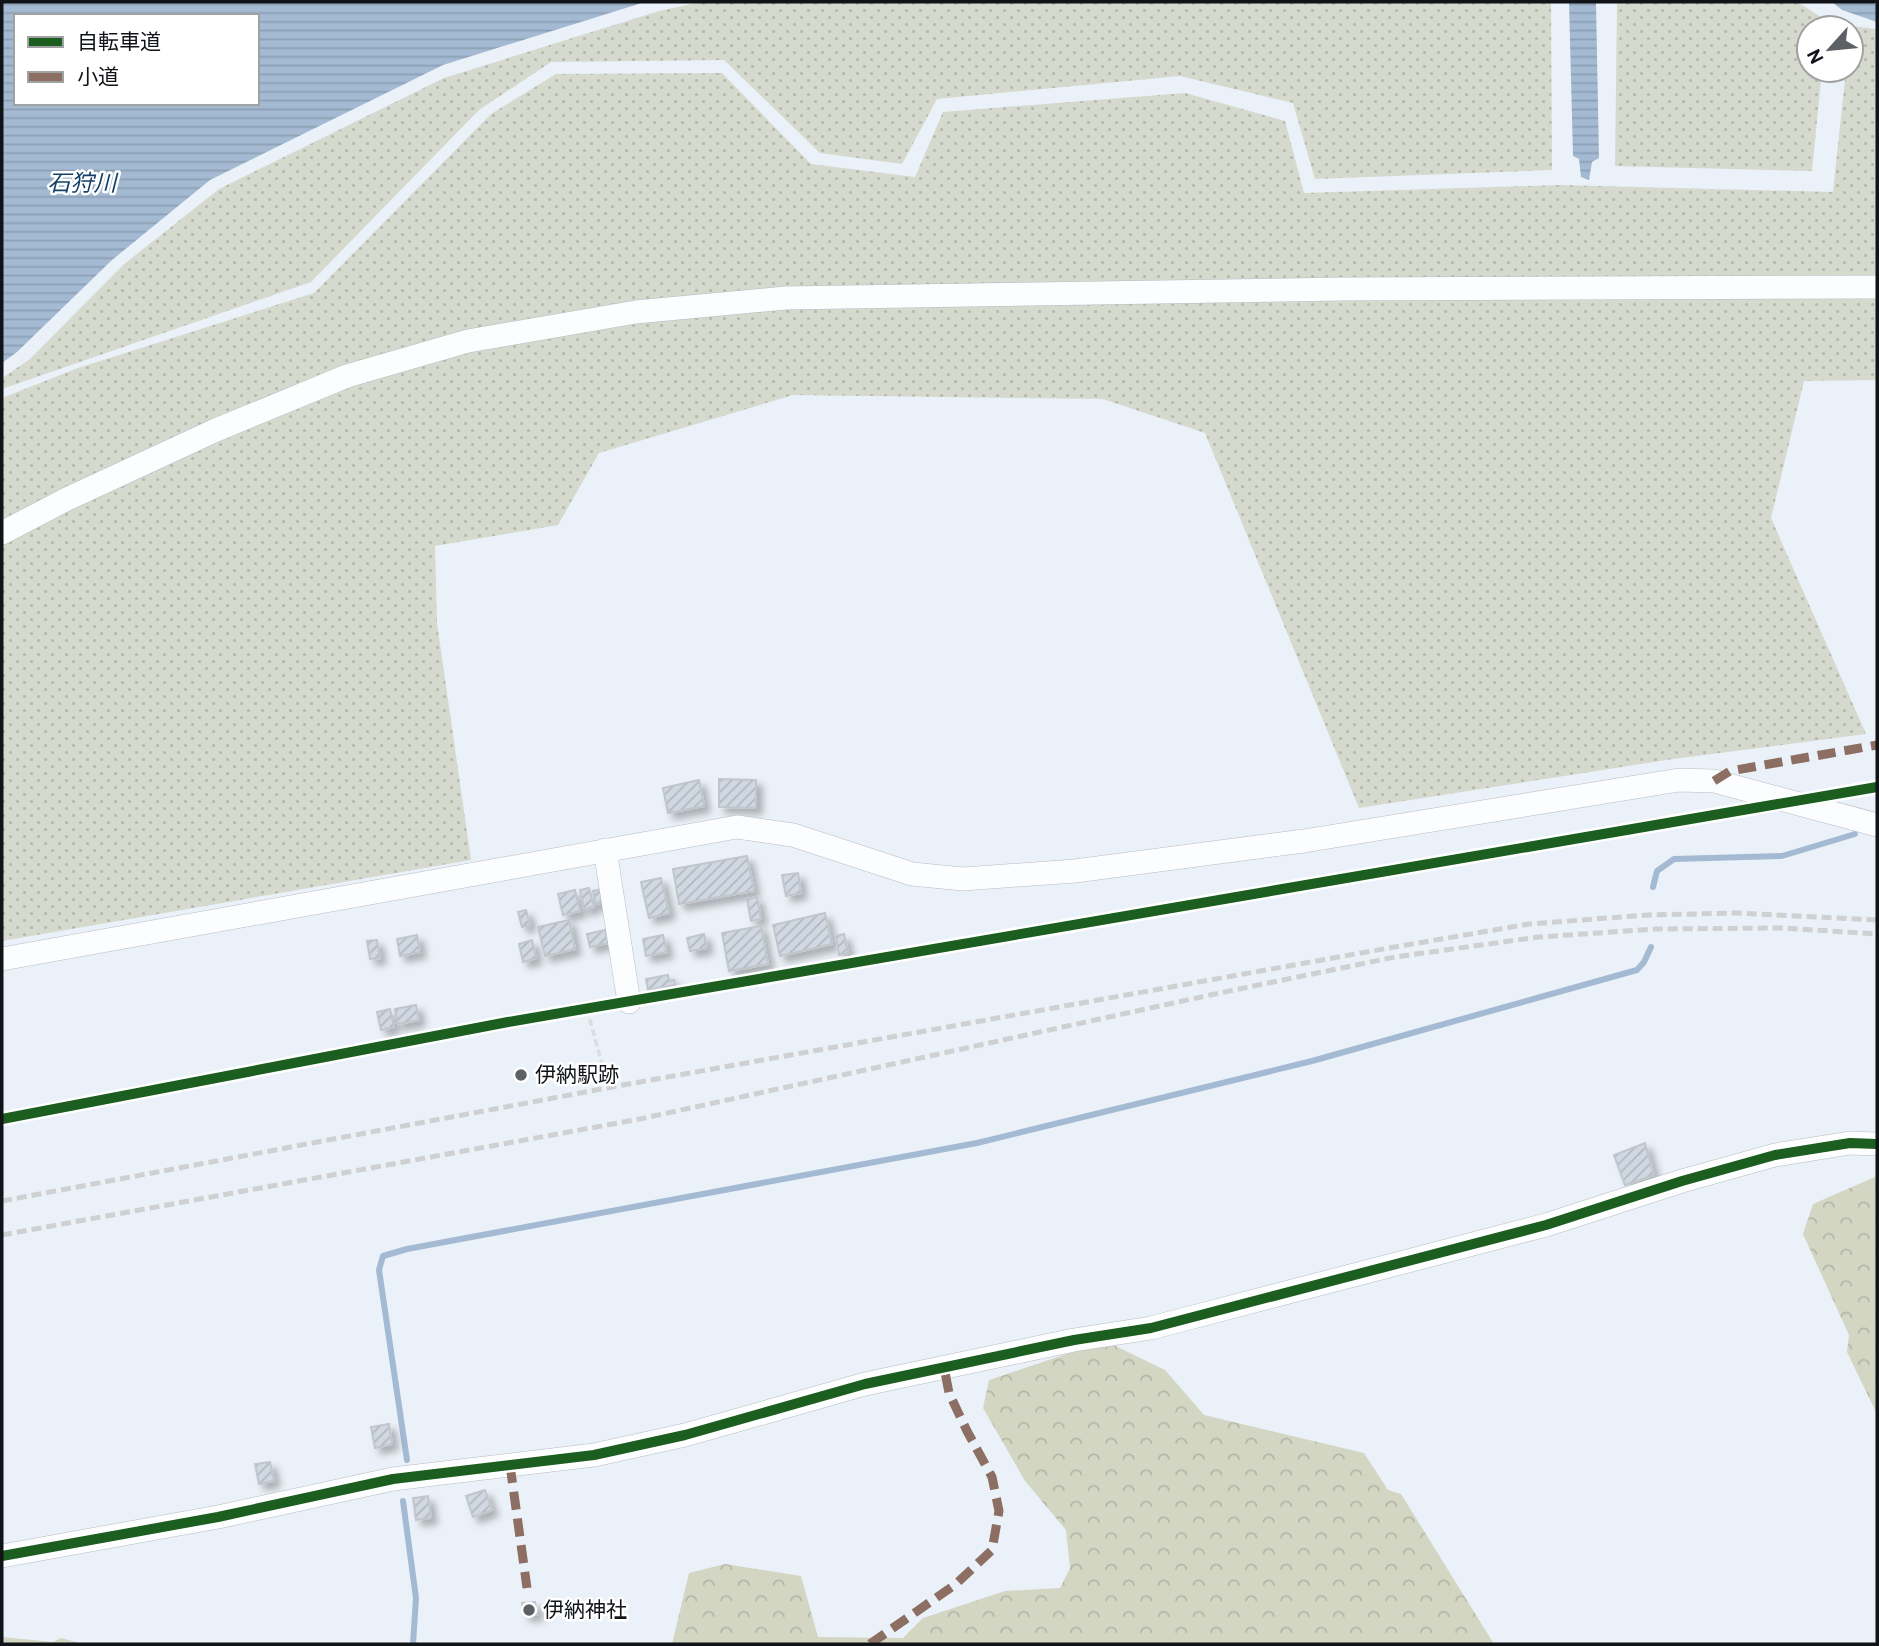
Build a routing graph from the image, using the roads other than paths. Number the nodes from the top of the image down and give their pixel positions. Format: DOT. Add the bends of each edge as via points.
graph roads {
  1 [pos="1877,287"];
  2 [pos="2,533"];
  3 [pos="1877,825"];
  4 [pos="605,850"];
  5 [pos="2,959"];
  6 [pos="629,1002"];
  7 [pos="1877,1144"];
  8 [pos="2,1556"];
  1 -- 2 [label="street" via="786,298 636,312 468,341 347,376 216,430"];
  3 -- 4 [label="street" via="1714,781 1679,779 1304,841 1075,871 963,879 912,874 793,835 737,827"];
  4 -- 5 [label="street"];
  4 -- 6 [label="street"];
  7 -- 8 [label="street" via="1850,1143 1775,1155 1546,1225 1164,1324 865,1384 620,1450 393,1479"];
}
